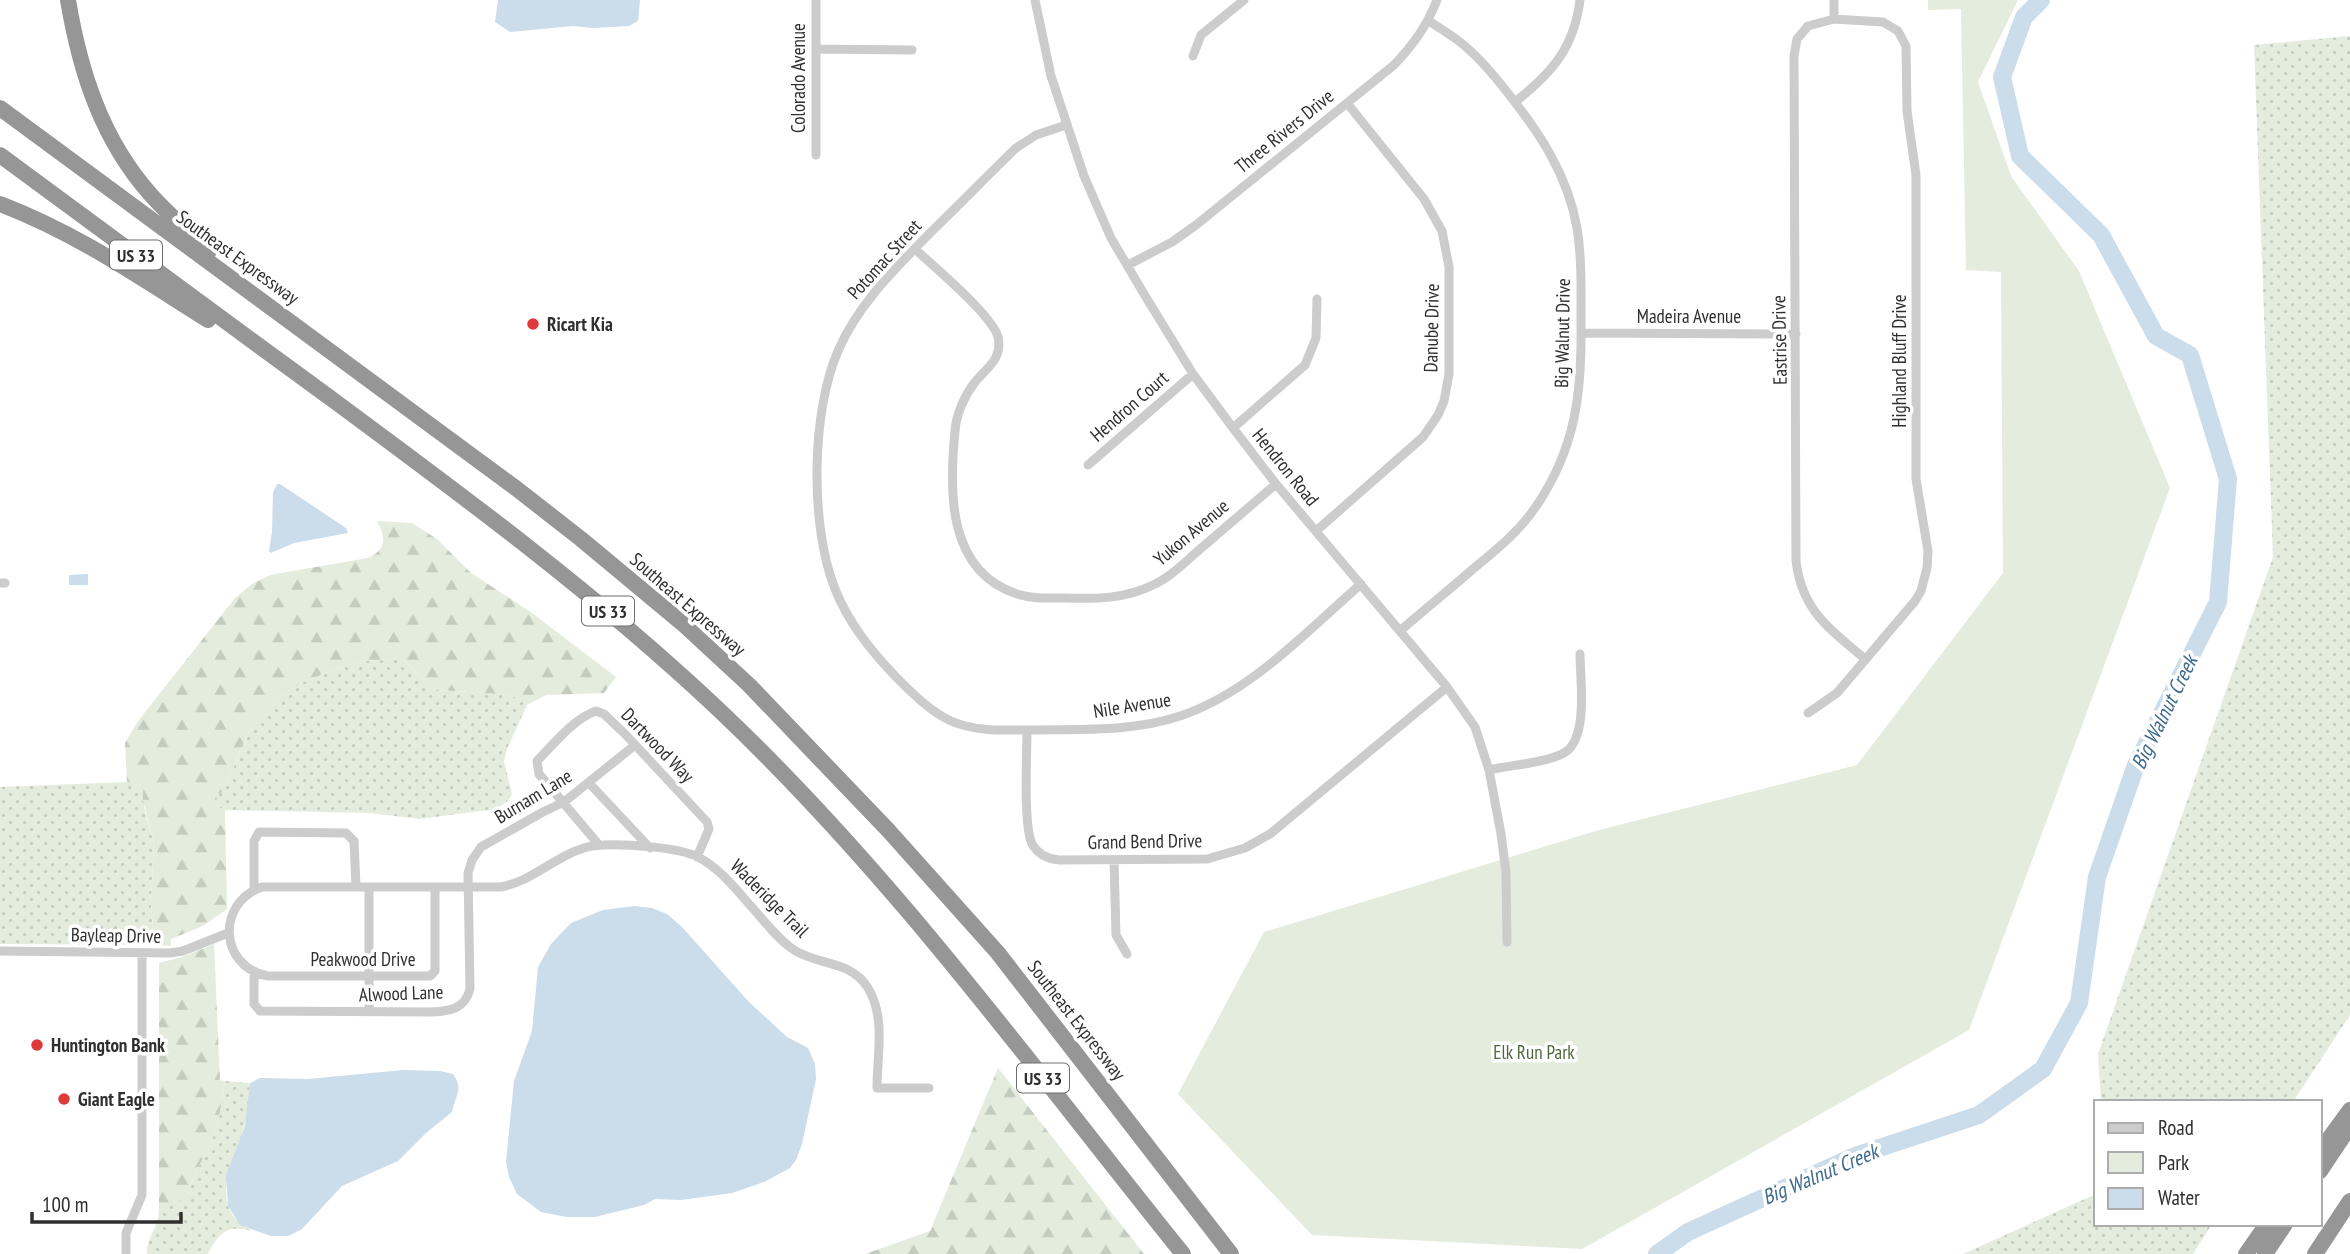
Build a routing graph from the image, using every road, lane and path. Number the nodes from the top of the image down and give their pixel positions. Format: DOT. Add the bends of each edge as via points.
graph roads {
  1 [pos="68,0"];
  2 [pos="816,0"];
  3 [pos="1035,0"];
  4 [pos="1244,0"];
  5 [pos="1437,0"];
  6 [pos="1580,0"];
  7 [pos="1834,0"];
  8 [pos="1834,19"];
  9 [pos="1429,21"];
  10 [pos="816,49"];
  11 [pos="912,50"];
  12 [pos="1193,56"];
  13 [pos="1515,102"];
  14 [pos="1347,103"];
  15 [pos="0,108"];
  16 [pos="1066,125"];
  17 [pos="0,155"];
  18 [pos="816,155"];
  19 [pos="0,204"];
  20 [pos="915,249"];
  21 [pos="1128,265"];
  22 [pos="251,293"];
  23 [pos="1317,299"];
  24 [pos="1581,333"];
  25 [pos="1796,334"];
  26 [pos="273,356"];
  27 [pos="1193,374"];
  28 [pos="1233,428"];
  29 [pos="1087,465"];
  30 [pos="1276,484"];
  31 [pos="1315,531"];
  32 [pos="1361,584"];
  33 [pos="1400,631"];
  34 [pos="1580,654"];
  35 [pos="1865,660"];
  36 [pos="886,666"];
  37 [pos="1447,687"];
  38 [pos="1808,713"];
  39 [pos="1027,730"];
  40 [pos="635,745"];
  41 [pos="1489,770"];
  42 [pos="589,783"];
  43 [pos="564,802"];
  44 [pos="599,845"];
  45 [pos="650,848"];
  46 [pos="697,857"];
  47 [pos="1114,860"];
  48 [pos="356,887"];
  49 [pos="369,887"];
  50 [pos="435,887"];
  51 [pos="469,887"];
  52 [pos="254,890"];
  53 [pos="228,933"];
  54 [pos="1507,942"];
  55 [pos="0,951"];
  56 [pos="142,953"];
  57 [pos="1127,954"];
  58 [pos="254,974"];
  59 [pos="369,976"];
  60 [pos="369,1012"];
  61 [pos="929,1088"];
  62 [pos="2350,1110"];
  63 [pos="2350,1126"];
  64 [pos="2322,1148"];
  65 [pos="2322,1168"];
  66 [pos="2350,1201"];
  67 [pos="2266,1226"];
  68 [pos="2284,1226"];
  69 [pos="1181,1251"];
  70 [pos="1230,1252"];
  71 [pos="127,1254"];
  72 [pos="2246,1254"];
  73 [pos="2265,1254"];
  74 [pos="2316,1254"];
  1 -- 22 [label="highway" via="87,85 130,169 152,197"];
  2 -- 10 [label="street, Colorado Avenue"];
  3 -- 16 [label="street, Hendron Road"];
  4 -- 12 [label="street" via="1201,35"];
  5 -- 9 [label="street, Three Rivers Drive"];
  6 -- 13 [label="street" via="1573,30 1557,64"];
  7 -- 8 [label="street"];
  8 -- 25 [label="street, Eastrise Drive" via="1808,26 1794,48"];
  8 -- 35 [label="street, Highland Bluff Drive" via="1883,22 1903,38 1915,163 1916,479 1928,559 1915,601"];
  9 -- 13 [label="street, Big Walnut Drive" via="1478,58"];
  9 -- 14 [label="street, Three Rivers Drive" via="1394,65"];
  10 -- 11 [label="street"];
  10 -- 18 [label="street, Colorado Avenue"];
  13 -- 24 [label="street, Big Walnut Drive" via="1555,162 1577,226"];
  14 -- 21 [label="street, Three Rivers Drive" via="1196,225"];
  14 -- 31 [label="street, Danube Drive" via="1424,199 1442,231 1449,267 1449,374 1444,401 1423,437"];
  15 -- 22 [label="highway, Southeast Expressway / US 33"];
  16 -- 20 [label="street, Potomac Street" via="1016,148"];
  16 -- 21 [label="street, Hendron Road" via="1111,238"];
  17 -- 26 [label="highway, US 33"];
  19 -- 26 [label="highway" via="121,263 227,332"];
  20 -- 30 [label="street, Yukon Avenue" via="988,320 998,341 997,357 969,392 955,428 955,522 968,556 996,584 1033,597 1096,599 1128,594 1164,579"];
  20 -- 36 [label="street, Potomac Street" via="872,294 837,351 818,436 818,506 827,563 852,622"];
  21 -- 27 [label="street, Hendron Road"];
  22 -- 70 [label="highway, Southeast Expressway / US 33" via="581,538 748,685 998,953"];
  23 -- 28 [label="street" via="1315,338 1305,365"];
  24 -- 25 [label="street, Madeira Avenue"];
  24 -- 33 [label="street, Big Walnut Drive" via="1573,427 1563,461 1537,505 1515,533"];
  25 -- 35 [label="street, Eastrise Drive" via="1798,573 1805,597 1819,618"];
  26 -- 69 [label="highway, US 33" via="566,575 762,752 906,908"];
  27 -- 28 [label="street, Hendron Road"];
  27 -- 29 [label="street, Hendron Court"];
  28 -- 30 [label="street, Hendron Road"];
  30 -- 31 [label="street, Hendron Road"];
  31 -- 32 [label="street, Hendron Road"];
  32 -- 33 [label="street, Hendron Road"];
  32 -- 39 [label="street, Nile Avenue" via="1239,688 1182,716 1140,726"];
  33 -- 37 [label="street, Hendron Road"];
  34 -- 41 [label="street" via="1581,724 1574,745 1553,757"];
  35 -- 38 [label="street, Highland Bluff Drive" via="1837,693"];
  36 -- 39 [label="street, Nile Avenue" via="950,721 991,730"];
  37 -- 41 [label="street, Hendron Road" via="1475,727"];
  37 -- 47 [label="street, Grand Bend Drive" via="1294,816 1252,844 1208,859"];
  39 -- 47 [label="street, Grand Bend Drive" via="1028,824 1035,849 1052,859"];
  40 -- 42 [label="street, Burnam Lane"];
  40 -- 43 [label="street, Dartwood Way" via="596,710 581,719 537,761 540,774"];
  40 -- 46 [label="street, Dartwood Way" via="707,822 709,829"];
  41 -- 54 [label="street, Hendron Road" via="1506,872"];
  42 -- 43 [label="street, Burnam Lane"];
  42 -- 45 [label="street"];
  43 -- 44 [label="street, Dartwood Way"];
  43 -- 51 [label="street, Burnam Lane" via="481,848 472,860"];
  44 -- 45 [label="street, Waderidge Trail"];
  44 -- 51 [label="street, Waderidge Trail" via="581,849 506,886"];
  45 -- 46 [label="street, Waderidge Trail"];
  46 -- 61 [label="street, Waderidge Trail" via="726,877 795,951 842,966 867,987 879,1017 877,1088"];
  47 -- 57 [label="street" via="1116,935"];
  48 -- 49 [label="street, Waderidge Trail"];
  48 -- 52 [label="street, Waderidge Trail"];
  48 -- 52 [label="street" via="354,841 346,833 259,832 254,841"];
  49 -- 50 [label="street, Waderidge Trail"];
  49 -- 59 [label="street"];
  50 -- 51 [label="street, Waderidge Trail"];
  50 -- 59 [label="street, Peakwood Drive" via="433,974"];
  51 -- 60 [label="street, Alwood Lane" via="467,1000 447,1011"];
  52 -- 53 [label="street" via="238,907"];
  53 -- 56 [label="street, Bayleap Drive" via="183,951"];
  53 -- 58 [label="street" via="230,946"];
  55 -- 56 [label="street, Bayleap Drive"];
  56 -- 71 [label="street" via="142,1195 126,1233"];
  58 -- 59 [label="street, Peakwood Drive"];
  58 -- 60 [label="street, Alwood Lane" via="254,1004 260,1011"];
  59 -- 60 [label="street"];
  62 -- 64 [label="highway"];
  63 -- 65 [label="highway"];
  66 -- 74 [label="highway"];
  67 -- 72 [label="highway"];
  68 -- 73 [label="highway"];
}
